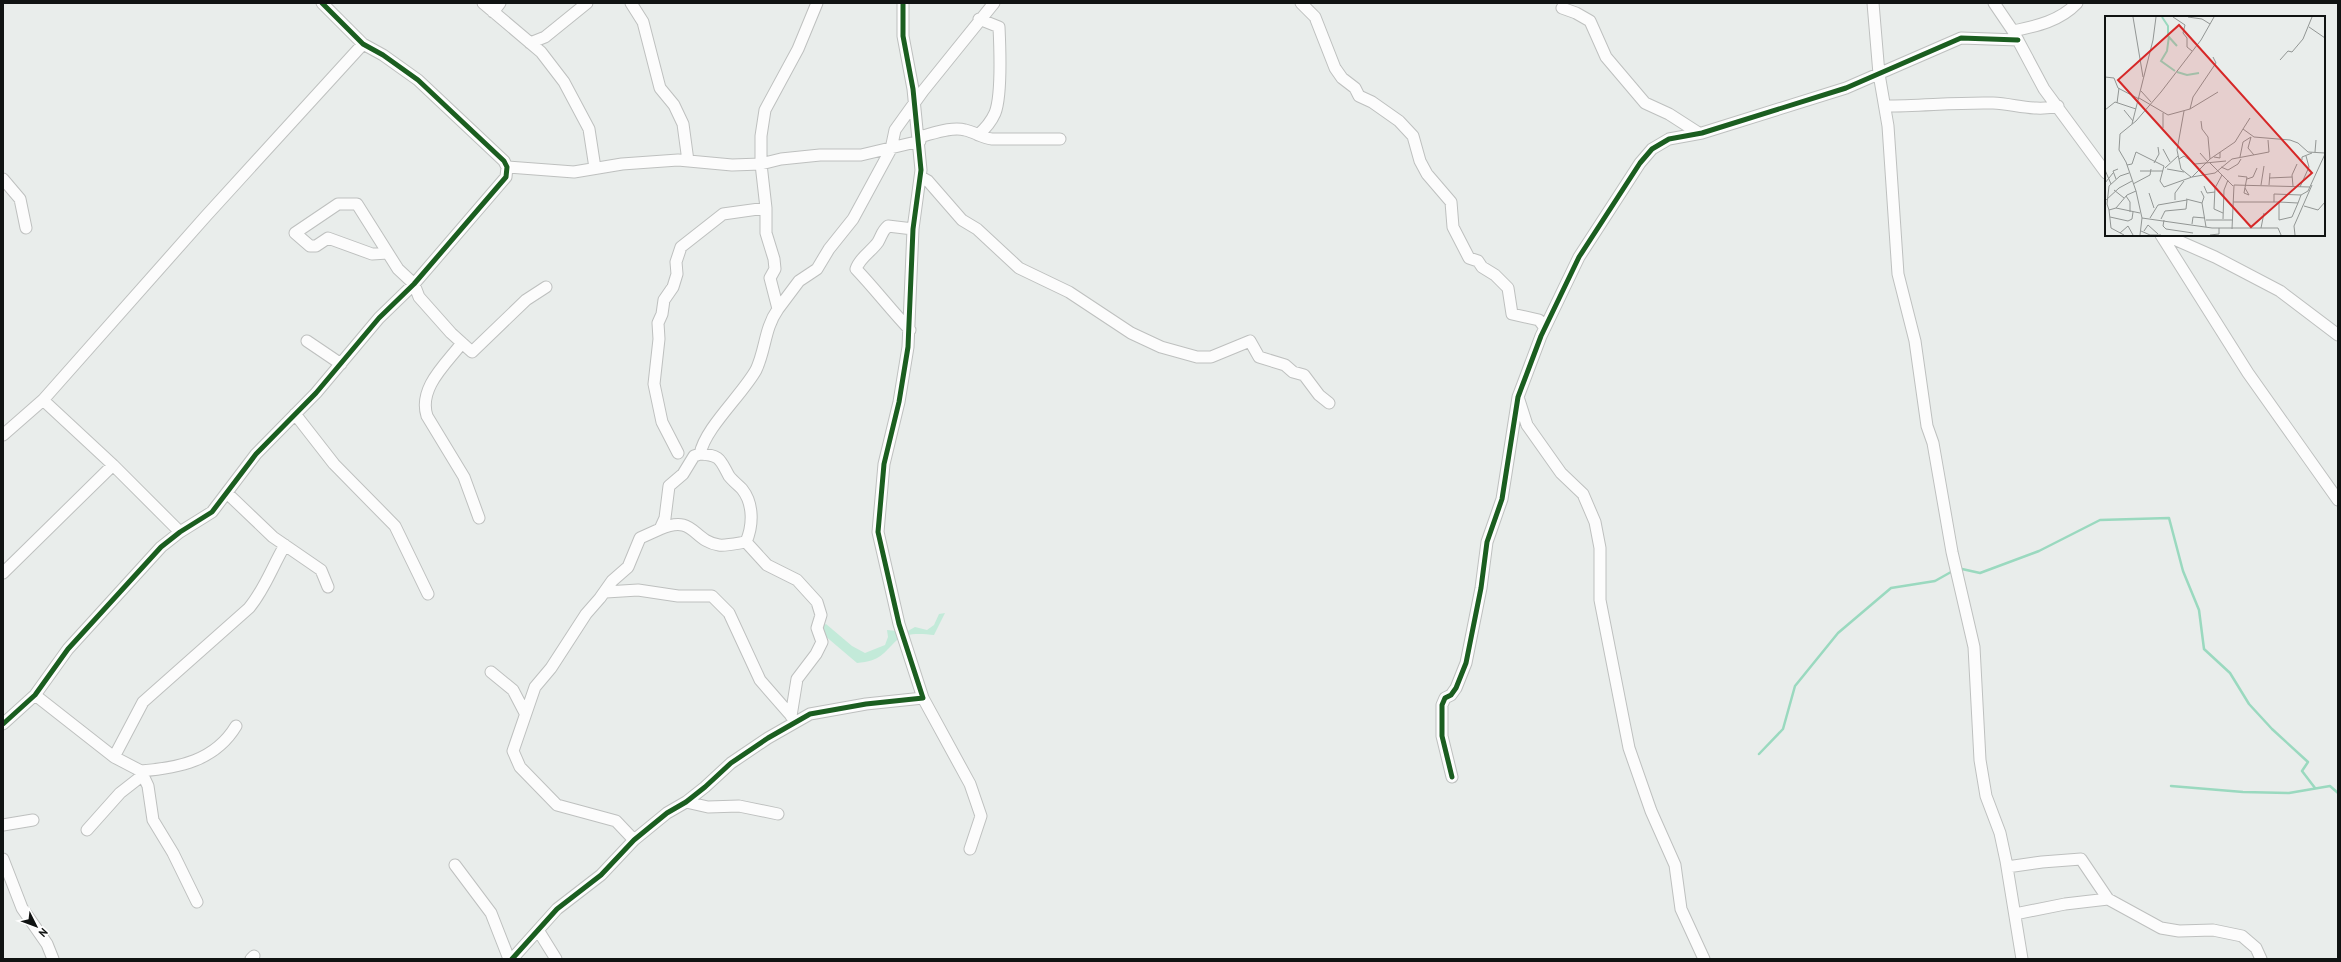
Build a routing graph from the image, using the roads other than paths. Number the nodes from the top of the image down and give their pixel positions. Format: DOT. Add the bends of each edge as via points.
graph roads {
  1 [pos="483,3"];
  2 [pos="500,3"];
  3 [pos="587,3"];
  4 [pos="631,3"];
  5 [pos="817,3"];
  6 [pos="902,3"];
  7 [pos="994,3"];
  8 [pos="1301,3"];
  9 [pos="1873,3"];
  10 [pos="1994,3"];
  11 [pos="2077,3"];
  12 [pos="326,4"];
  13 [pos="1562,8"];
  14 [pos="493,12"];
  15 [pos="979,19"];
  16 [pos="2015,35"];
  17 [pos="530,43"];
  18 [pos="363,44"];
  19 [pos="1879,74"];
  20 [pos="914,103"];
  21 [pos="1885,106"];
  22 [pos="2058,106"];
  23 [pos="1697,132"];
  24 [pos="978,135"];
  25 [pos="919,139"];
  26 [pos="1060,139"];
  27 [pos="890,148"];
  28 [pos="688,161"];
  29 [pos="761,164"];
  30 [pos="507,167"];
  31 [pos="596,168"];
  32 [pos="2105,172"];
  33 [pos="921,177"];
  34 [pos="3,179"];
  35 [pos="766,208"];
  36 [pos="26,228"];
  37 [pos="912,229"];
  38 [pos="2162,236"];
  39 [pos="2167,236"];
  40 [pos="388,253"];
  41 [pos="414,284"];
  42 [pos="546,287"];
  43 [pos="778,309"];
  44 [pos="1545,328"];
  45 [pos="910,330"];
  46 [pos="2338,335"];
  47 [pos="307,341"];
  48 [pos="462,343"];
  49 [pos="341,364"];
  50 [pos="1518,397"];
  51 [pos="43,400"];
  52 [pos="1329,403"];
  53 [pos="295,414"];
  54 [pos="3,435"];
  55 [pos="678,453"];
  56 [pos="700,454"];
  57 [pos="113,465"];
  58 [pos="228,494"];
  59 [pos="2338,500"];
  60 [pos="479,518"];
  61 [pos="660,529"];
  62 [pos="180,532"];
  63 [pos="746,542"];
  64 [pos="285,545"];
  65 [pos="3,573"];
  66 [pos="328,586"];
  67 [pos="606,592"];
  68 [pos="428,594"];
  69 [pos="491,672"];
  70 [pos="35,695"];
  71 [pos="923,698"];
  72 [pos="525,713"];
  73 [pos="794,718"];
  74 [pos="3,724"];
  75 [pos="236,726"];
  76 [pos="114,757"];
  77 [pos="142,773"];
  78 [pos="1452,778"];
  79 [pos="686,802"];
  80 [pos="778,814"];
  81 [pos="33,820"];
  82 [pos="3,825"];
  83 [pos="87,830"];
  84 [pos="634,840"];
  85 [pos="970,849"];
  86 [pos="3,859"];
  87 [pos="455,865"];
  88 [pos="2007,868"];
  89 [pos="2108,899"];
  90 [pos="197,902"];
  91 [pos="2015,914"];
  92 [pos="538,930"];
  93 [pos="54,959"];
  94 [pos="511,959"];
  95 [pos="556,959"];
  96 [pos="1704,959"];
  97 [pos="2022,959"];
  98 [pos="2261,959"];
  1 -- 14 [label="street"];
  2 -- 14 [label="street"];
  3 -- 17 [label="street" via="545,37"];
  4 -- 28 [label="street" via="643,22 660,88 674,105 683,124"];
  5 -- 29 [label="street" via="798,48 765,110 761,136"];
  6 -- 20 [label="street" via="903,36"];
  7 -- 15 [label="street"];
  8 -- 44 [label="street" via="1315,17 1335,68 1342,78 1355,88 1359,96 1399,121 1413,136 1420,161 1427,174 1450,202 1453,227 1469,258 1478,260 1482,267 1508,288 1512,314 1539,320"];
  9 -- 19 [label="street"];
  10 -- 16 [label="street"];
  11 -- 16 [label="street" via="2067,13"];
  12 -- 18 [label="street"];
  13 -- 23 [label="street" via="1590,21 1606,56 1646,103"];
  14 -- 17 [label="street"];
  15 -- 20 [label="street"];
  15 -- 24 [label="street" via="999,27 999,93 995,113 987,127"];
  16 -- 19 [label="street" via="1961,38"];
  16 -- 22 [label="street" via="2044,89"];
  17 -- 31 [label="street" via="541,52 564,82 589,129"];
  18 -- 30 [label="street" via="384,55 418,80 494,150"];
  18 -- 51 [label="street"];
  19 -- 21 [label="street"];
  19 -- 23 [label="street" via="1846,88 1702,133"];
  20 -- 25 [label="street"];
  20 -- 27 [label="street" via="895,130"];
  21 -- 22 [label="street" via="1974,103 2018,105 2038,109"];
  21 -- 88 [label="street" via="1893,180 1898,274 1915,341 1927,426 1933,443 1952,552 1974,647 1980,760 1986,796 2000,833"];
  22 -- 32 [label="street"];
  23 -- 44 [label="street" via="1662,143 1652,149 1640,163 1579,256"];
  24 -- 25 [label="street" via="965,129 957,129"];
  24 -- 26 [label="street" via="992,139"];
  25 -- 27 [label="street"];
  25 -- 33 [label="street"];
  27 -- 29 [label="street" via="861,155 820,155"];
  27 -- 43 [label="street" via="853,219 817,269 799,281"];
  28 -- 29 [label="street" via="732,165"];
  28 -- 31 [label="street" via="656,161"];
  29 -- 35 [label="street"];
  30 -- 31 [label="street" via="574,172"];
  30 -- 41 [label="street" via="506,177 500,185"];
  33 -- 37 [label="street"];
  33 -- 52 [label="street" via="928,181 962,220 977,229 1019,268 1069,292 1131,333 1161,347 1197,357 1211,357 1250,341 1259,357 1285,365 1292,372 1304,375 1319,395"];
  34 -- 36 [label="street" via="20,199"];
  35 -- 43 [label="street" via="766,233 775,264 770,278"];
  35 -- 55 [label="street" via="723,214 681,247 676,262 677,274 673,288 664,300 658,323 654,384 662,422"];
  37 -- 45 [label="street"];
  37 -- 45 [label="street" via="888,226 856,269 874,286"];
  38 -- 59 [label="street" via="2248,374"];
  39 -- 46 [label="street" via="2215,257 2280,291"];
  40 -- 40 [label="street" via="372,254 328,238 316,246 310,246 295,233 338,204 357,204"];
  40 -- 41 [label="street" via="398,269"];
  41 -- 48 [label="street" via="419,297"];
  41 -- 49 [label="street" via="379,318"];
  42 -- 48 [label="street" via="526,300 472,352"];
  43 -- 56 [label="street" via="768,324 756,369 701,446"];
  44 -- 50 [label="street"];
  45 -- 71 [label="street" via="902,386 884,464 878,532 899,624"];
  47 -- 49 [label="street"];
  48 -- 60 [label="street" via="430,384 424,407 464,477"];
  49 -- 53 [label="street"];
  50 -- 78 [label="street" via="1502,499 1487,542 1466,663 1456,688 1445,698 1442,705 1442,736"];
  50 -- 96 [label="street" via="1527,425 1561,473 1583,494 1595,522 1600,548 1600,600 1629,748 1674,865 1681,909"];
  51 -- 54 [label="street"];
  51 -- 57 [label="street"];
  53 -- 58 [label="street" via="256,454"];
  53 -- 68 [label="street" via="334,464 395,526"];
  56 -- 61 [label="street" via="694,456 683,474 669,486 665,518"];
  56 -- 63 [label="street" via="712,455 725,464 730,476 748,497 751,530"];
  57 -- 62 [label="street"];
  57 -- 65 [label="street"];
  58 -- 62 [label="street" via="212,512"];
  58 -- 64 [label="street" via="246,513"];
  61 -- 63 [label="street" via="684,524 719,545"];
  61 -- 67 [label="street" via="640,538 628,567 612,581"];
  62 -- 70 [label="street" via="149,560 68,649"];
  63 -- 73 [label="street" via="767,565 797,580 817,602 821,615 817,628 822,642 797,679"];
  64 -- 66 [label="street" via="321,570"];
  64 -- 76 [label="street" via="273,565 268,582 249,608 143,702"];
  67 -- 72 [label="street" via="586,614 535,687"];
  67 -- 73 [label="street" via="638,590 678,596 712,596 729,613 760,680"];
  69 -- 72 [label="street" via="512,690"];
  70 -- 74 [label="street"];
  70 -- 76 [label="street"];
  71 -- 73 [label="street" via="866,704"];
  71 -- 85 [label="street" via="970,784 981,816"];
  72 -- 84 [label="street" via="513,751 520,766 557,805 616,821"];
  73 -- 79 [label="street" via="731,763"];
  75 -- 77 [label="street" via="224,742 195,761 179,767"];
  76 -- 77 [label="street"];
  77 -- 83 [label="street"];
  77 -- 90 [label="street" via="150,793 153,820 173,853"];
  79 -- 80 [label="street" via="708,807 739,806"];
  79 -- 84 [label="street" via="667,813"];
  81 -- 82 [label="street"];
  84 -- 92 [label="street" via="601,876 557,909"];
  86 -- 93 [label="street" via="22,908 48,944"];
  87 -- 94 [label="street" via="491,913"];
  88 -- 89 [label="street" via="2081,859"];
  88 -- 91 [label="street"];
  89 -- 91 [label="street"];
  89 -- 98 [label="street" via="2161,928 2179,931 2213,930 2242,936 2256,948"];
  91 -- 97 [label="street"];
  92 -- 94 [label="street"];
  92 -- 95 [label="street"];
}
